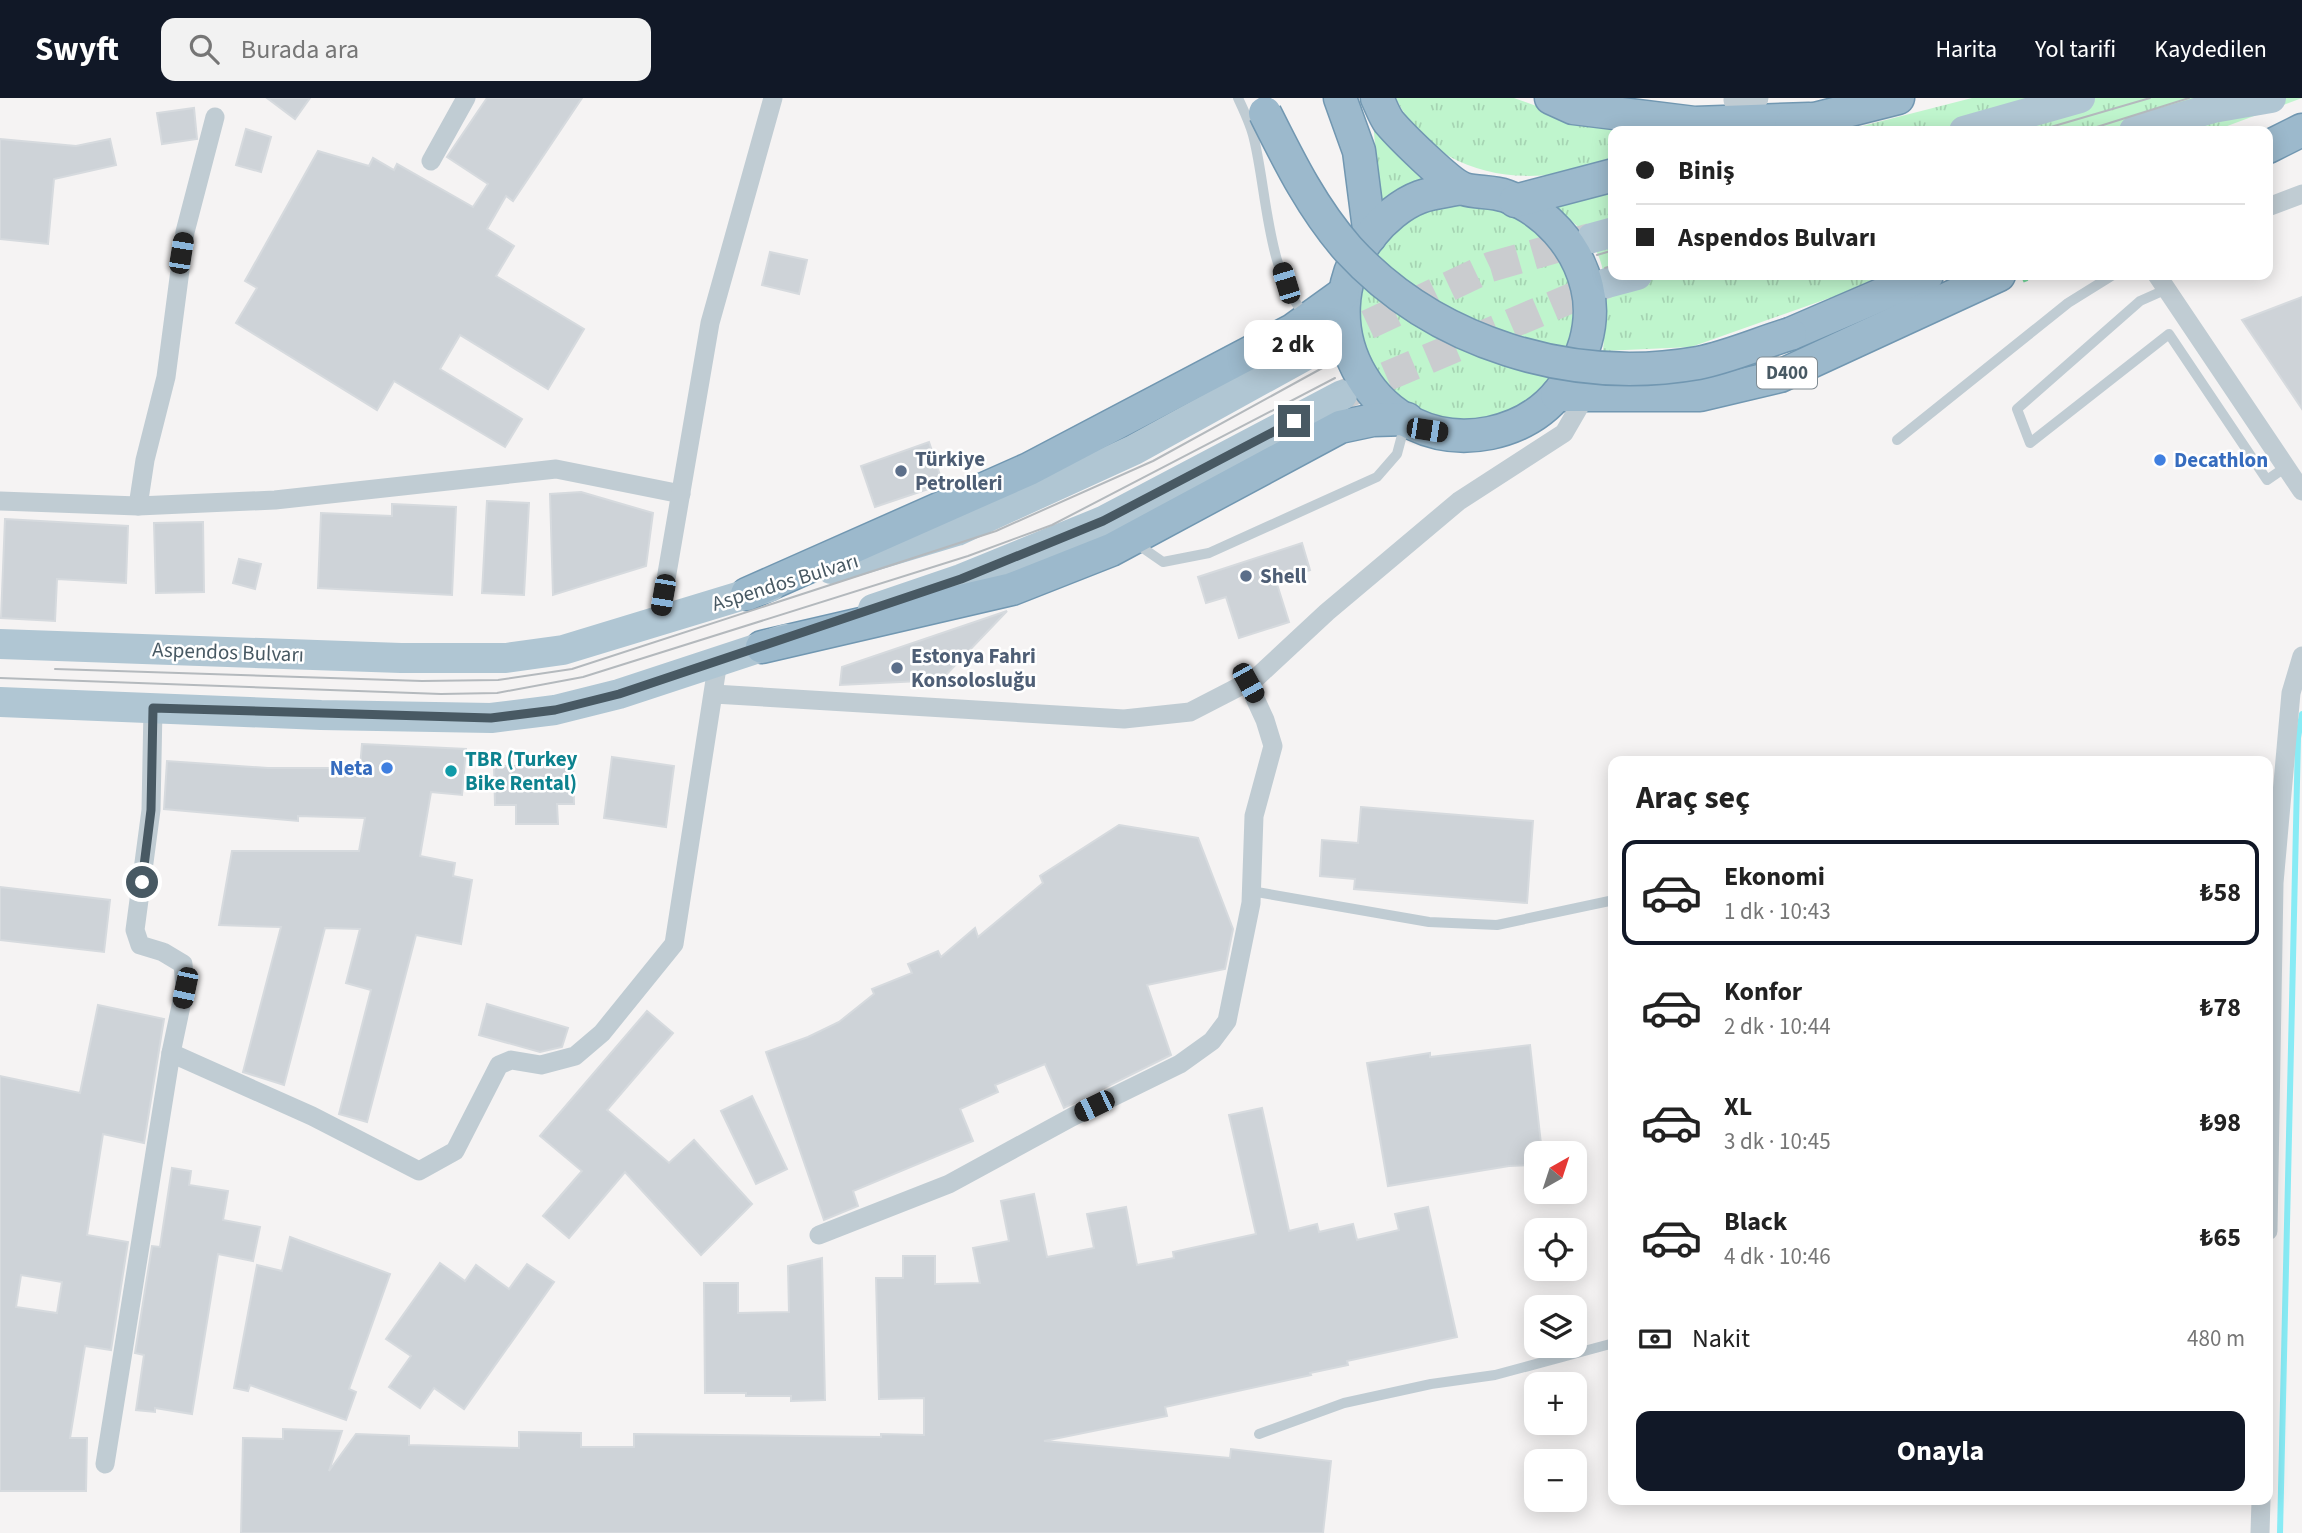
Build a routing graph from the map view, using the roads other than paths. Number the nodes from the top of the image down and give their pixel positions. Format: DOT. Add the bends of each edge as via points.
graph roads {
  1 [pos="466,98"];
  2 [pos="773,98"];
  3 [pos="1340,98"];
  4 [pos="1377,98"];
  5 [pos="1551,98"];
  6 [pos="1898,98"];
  7 [pos="2080,98"];
  8 [pos="2271,98"];
  9 [pos="1255,103"];
  10 [pos="215,117"];
  11 [pos="1810,119"];
  12 [pos="2302,121"];
  13 [pos="1786,126"];
  14 [pos="1982,126"];
  15 [pos="2151,126"];
  16 [pos="2302,130"];
  17 [pos="2273,132"];
  18 [pos="2273,144"];
  19 [pos="431,161"];
  20 [pos="1608,177"];
  21 [pos="1462,188"];
  22 [pos="2302,194"];
  23 [pos="1515,201"];
  24 [pos="2273,205"];
  25 [pos="1370,236"];
  26 [pos="1618,280"];
  27 [pos="1915,280"];
  28 [pos="1988,280"];
  29 [pos="2105,280"];
  30 [pos="2162,282"];
  31 [pos="1607,283"];
  32 [pos="1343,294"];
  33 [pos="1314,333"];
  34 [pos="1572,395"];
  35 [pos="1342,396"];
  36 [pos="1406,419"];
  37 [pos="1898,440"];
  38 [pos="2286,467"];
  39 [pos="2302,491"];
  40 [pos="681,494"];
  41 [pos="0,501"];
  42 [pos="138,506"];
  43 [pos="1131,539"];
  44 [pos="747,594"];
  45 [pos="659,620"];
  46 [pos="0,644"];
  47 [pos="762,647"];
  48 [pos="2302,656"];
  49 [pos="718,661"];
  50 [pos="1248,683"];
  51 [pos="714,694"];
  52 [pos="0,702"];
  53 [pos="153,708"];
  54 [pos="2273,864"];
  55 [pos="1251,891"];
  56 [pos="1608,901"];
  57 [pos="171,1053"];
  58 [pos="820,1235"];
  59 [pos="1608,1345"];
  60 [pos="1259,1434"];
  61 [pos="105,1464"];
  62 [pos="2261,1505"];
  63 [pos="2260,1533"];
  1 -- 19 [label="street"];
  2 -- 40 [label="street" via="710,323"];
  3 -- 25 [label="highway" via="1359,151"];
  4 -- 21 [label="highway" via="1387,120"];
  5 -- 11 [label="highway" via="1573,108 1695,123"];
  6 -- 11 [label="highway"];
  7 -- 14 [label="main road"];
  8 -- 15 [label="main road"];
  9 -- 27 [label="highway, bridge" via="1301,186 1348,248 1393,293 1454,330 1552,361 1617,369 1699,363 1790,334"];
  9 -- 33 [label="lane" via="1254,136 1275,247 1291,301"];
  10 -- 42 [label="street" via="185,232 166,377"];
  11 -- 13 [label="highway"];
  12 -- 17 [label="highway"];
  16 -- 18 [label="highway"];
  20 -- 23 [label="highway"];
  21 -- 23 [label="highway"];
  21 -- 25 [label="highway" via="1420,197 1383,220"];
  22 -- 24 [label="street"];
  23 -- 34 [label="highway" via="1543,216 1572,248 1588,288 1589,331"];
  25 -- 32 [label="highway" via="1356,254"];
  26 -- 31 [label="main road"];
  28 -- 34 [label="highway, D400" via="1780,376 1700,395"];
  29 -- 37 [label="lane" via="2068,303"];
  30 -- 38 [label="street"];
  30 -- 38 [label="lane" via="2017,409 2030,443 2169,334 2267,480"];
  32 -- 33 [label="highway"];
  32 -- 36 [label="highway" via="1344,338 1360,378 1389,410"];
  33 -- 44 [label="highway" via="1293,330 1029,468"];
  34 -- 36 [label="highway" via="1512,428 1470,437 1427,430"];
  34 -- 50 [label="street" via="1564,433 1459,501"];
  35 -- 47 [label="main road" via="1103,521 961,579"];
  36 -- 43 [label="highway" via="1340,427"];
  36 -- 43 [label="lane" via="1397,454 1377,477 1209,553 1163,562"];
  38 -- 39 [label="street"];
  40 -- 42 [label="street" via="556,469 275,500"];
  40 -- 45 [label="street"];
  41 -- 42 [label="street"];
  43 -- 47 [label="highway" via="1012,589"];
  44 -- 45 [label="main road, Aspendos Bulvarı"];
  45 -- 46 [label="main road, Aspendos Bulvarı" via="563,650 506,658"];
  47 -- 49 [label="main road"];
  48 -- 54 [label="street" via="2291,693"];
  49 -- 51 [label="street"];
  49 -- 53 [label="main road" via="568,707 491,718"];
  50 -- 51 [label="street" via="1190,712 1124,719"];
  50 -- 55 [label="street" via="1273,746 1254,816"];
  51 -- 57 [label="street" via="674,944 602,1033 575,1056 541,1065 511,1060 499,1065 455,1151 419,1171 312,1116"];
  52 -- 53 [label="main road"];
  53 -- 57 [label="street" via="151,810 135,930 140,945 183,964 185,988"];
  55 -- 56 [label="lane" via="1429,922 1497,925"];
  55 -- 58 [label="street" via="1227,1021 1212,1041 1180,1064 948,1184"];
  57 -- 61 [label="street"];
  59 -- 60 [label="lane" via="1495,1375 1344,1403"];
  62 -- 63 [label="street"];
}
